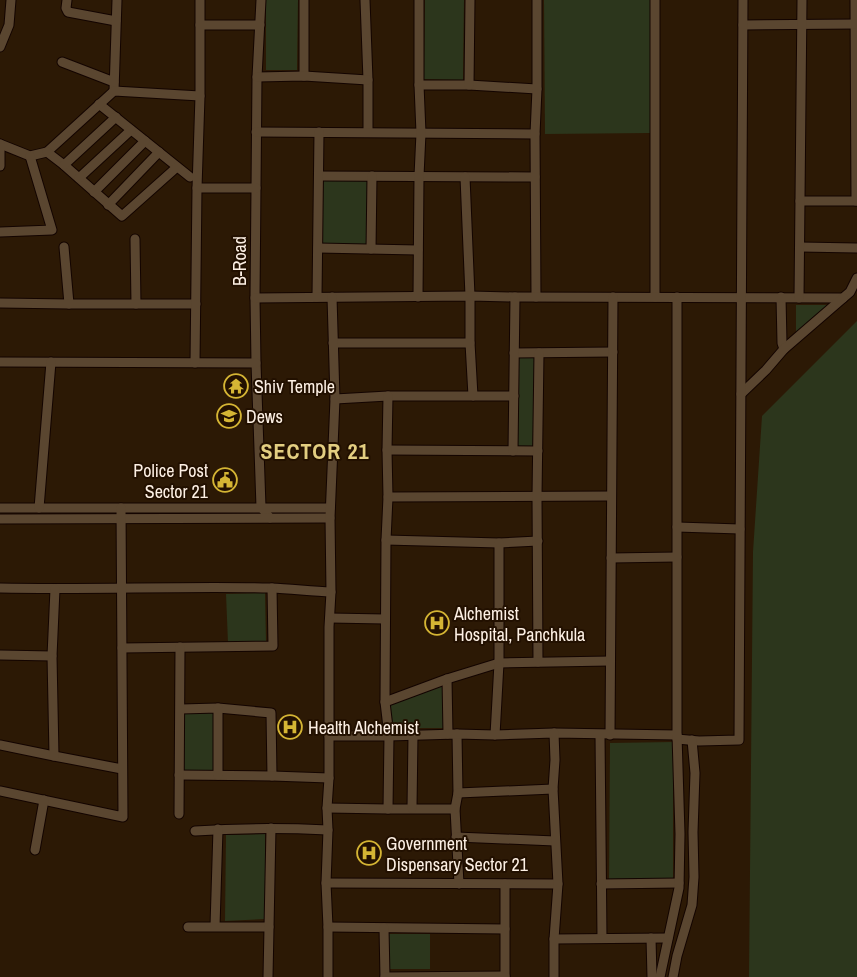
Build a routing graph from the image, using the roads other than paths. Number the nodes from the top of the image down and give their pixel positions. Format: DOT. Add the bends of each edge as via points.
graph roads {
  1 [pos="11,0"];
  2 [pos="67,0"];
  3 [pos="117,0"];
  4 [pos="200,0"];
  5 [pos="261,0"];
  6 [pos="304,0"];
  7 [pos="365,0"];
  8 [pos="419,0"];
  9 [pos="470,0"];
  10 [pos="537,0"];
  11 [pos="655,0"];
  12 [pos="743,0"];
  13 [pos="802,0"];
  14 [pos="855,0"];
  15 [pos="116,21"];
  16 [pos="856,24"];
  17 [pos="200,25"];
  18 [pos="260,25"];
  19 [pos="743,25"];
  20 [pos="802,25"];
  21 [pos="0,47"];
  22 [pos="62,62"];
  23 [pos="856,75"];
  24 [pos="304,76"];
  25 [pos="256,77"];
  26 [pos="368,80"];
  27 [pos="419,85"];
  28 [pos="469,85"];
  29 [pos="114,86"];
  30 [pos="537,89"];
  31 [pos="200,96"];
  32 [pos="99,104"];
  33 [pos="116,117"];
  34 [pos="856,121"];
  35 [pos="131,130"];
  36 [pos="256,132"];
  37 [pos="319,132"];
  38 [pos="368,132"];
  39 [pos="421,133"];
  40 [pos="535,134"];
  41 [pos="145,141"];
  42 [pos="0,144"];
  43 [pos="47,152"];
  44 [pos="159,152"];
  45 [pos="30,156"];
  46 [pos="64,165"];
  47 [pos="0,166"];
  48 [pos="177,167"];
  49 [pos="318,176"];
  50 [pos="372,176"];
  51 [pos="419,176"];
  52 [pos="465,176"];
  53 [pos="190,177"];
  54 [pos="535,177"];
  55 [pos="80,178"];
  56 [pos="197,188"];
  57 [pos="256,188"];
  58 [pos="94,192"];
  59 [pos="800,201"];
  60 [pos="857,201"];
  61 [pos="108,205"];
  62 [pos="0,232"];
  63 [pos="135,239"];
  64 [pos="64,247"];
  65 [pos="800,247"];
  66 [pos="318,248"];
  67 [pos="857,248"];
  68 [pos="371,249"];
  69 [pos="418,250"];
  70 [pos="857,278"];
  71 [pos="470,296"];
  72 [pos="317,297"];
  73 [pos="332,297"];
  74 [pos="418,297"];
  75 [pos="515,297"];
  76 [pos="536,297"];
  77 [pos="613,297"];
  78 [pos="656,297"];
  79 [pos="677,297"];
  80 [pos="741,297"];
  81 [pos="255,298"];
  82 [pos="781,298"];
  83 [pos="800,298"];
  84 [pos="843,298"];
  85 [pos="0,303"];
  86 [pos="69,304"];
  87 [pos="136,304"];
  88 [pos="196,304"];
  89 [pos="333,343"];
  90 [pos="470,344"];
  91 [pos="784,349"];
  92 [pos="613,352"];
  93 [pos="514,353"];
  94 [pos="539,353"];
  95 [pos="0,362"];
  96 [pos="51,362"];
  97 [pos="196,363"];
  98 [pos="256,363"];
  99 [pos="741,394"];
  100 [pos="388,396"];
  101 [pos="473,396"];
  102 [pos="514,396"];
  103 [pos="334,399"];
  104 [pos="386,450"];
  105 [pos="513,451"];
  106 [pos="538,451"];
  107 [pos="537,496"];
  108 [pos="612,496"];
  109 [pos="388,497"];
  110 [pos="261,507"];
  111 [pos="0,508"];
  112 [pos="39,508"];
  113 [pos="121,508"];
  114 [pos="330,508"];
  115 [pos="121,518"];
  116 [pos="270,518"];
  117 [pos="330,518"];
  118 [pos="0,519"];
  119 [pos="677,527"];
  120 [pos="740,529"];
  121 [pos="386,540"];
  122 [pos="538,541"];
  123 [pos="499,542"];
  124 [pos="677,557"];
  125 [pos="611,558"];
  126 [pos="0,588"];
  127 [pos="121,588"];
  128 [pos="272,588"];
  129 [pos="55,589"];
  130 [pos="331,592"];
  131 [pos="330,618"];
  132 [pos="385,619"];
  133 [pos="180,647"];
  134 [pos="122,648"];
  135 [pos="0,655"];
  136 [pos="52,656"];
  137 [pos="610,661"];
  138 [pos="538,662"];
  139 [pos="499,663"];
  140 [pos="447,679"];
  141 [pos="385,702"];
  142 [pos="218,708"];
  143 [pos="181,709"];
  144 [pos="554,733"];
  145 [pos="453,734"];
  146 [pos="413,735"];
  147 [pos="495,735"];
  148 [pos="600,735"];
  149 [pos="610,735"];
  150 [pos="329,736"];
  151 [pos="389,736"];
  152 [pos="677,737"];
  153 [pos="692,740"];
  154 [pos="0,745"];
  155 [pos="54,756"];
  156 [pos="122,769"];
  157 [pos="179,775"];
  158 [pos="218,776"];
  159 [pos="272,776"];
  160 [pos="329,778"];
  161 [pos="553,789"];
  162 [pos="0,791"];
  163 [pos="458,793"];
  164 [pos="44,800"];
  165 [pos="327,808"];
  166 [pos="412,808"];
  167 [pos="455,808"];
  168 [pos="388,809"];
  169 [pos="179,814"];
  170 [pos="271,828"];
  171 [pos="218,829"];
  172 [pos="328,830"];
  173 [pos="195,831"];
  174 [pos="456,838"];
  175 [pos="555,841"];
  176 [pos="35,850"];
  177 [pos="326,883"];
  178 [pos="679,883"];
  179 [pos="459,884"];
  180 [pos="506,884"];
  181 [pos="558,884"];
  182 [pos="602,884"];
  183 [pos="215,926"];
  184 [pos="188,927"];
  185 [pos="269,927"];
  186 [pos="328,927"];
  187 [pos="384,928"];
  188 [pos="505,929"];
  189 [pos="602,938"];
  190 [pos="651,938"];
  191 [pos="668,938"];
  192 [pos="554,939"];
  193 [pos="505,976"];
  194 [pos="268,977"];
  195 [pos="328,977"];
  196 [pos="385,977"];
  197 [pos="554,977"];
  198 [pos="652,977"];
  199 [pos="660,977"];
  200 [pos="673,977"];
  1 -- 21 [label="street" via="10,25"];
  2 -- 15 [label="street" via="68,12"];
  3 -- 15 [label="street"];
  4 -- 17 [label="street"];
  5 -- 18 [label="street, B-Road"];
  6 -- 24 [label="street"];
  7 -- 26 [label="street"];
  8 -- 27 [label="street"];
  9 -- 28 [label="street"];
  10 -- 30 [label="street"];
  11 -- 78 [label="street"];
  12 -- 19 [label="street"];
  13 -- 20 [label="street"];
  14 -- 16 [label="street"];
  15 -- 29 [label="street"];
  16 -- 20 [label="street"];
  16 -- 23 [label="street"];
  17 -- 18 [label="street"];
  17 -- 31 [label="street"];
  18 -- 25 [label="street, B-Road"];
  19 -- 20 [label="street"];
  19 -- 80 [label="street"];
  20 -- 59 [label="street"];
  22 -- 29 [label="street"];
  23 -- 34 [label="street"];
  24 -- 25 [label="street"];
  24 -- 26 [label="street"];
  25 -- 36 [label="street, B-Road"];
  26 -- 38 [label="street"];
  27 -- 28 [label="street"];
  27 -- 39 [label="street"];
  28 -- 30 [label="street"];
  29 -- 31 [label="street"];
  29 -- 32 [label="street"];
  30 -- 40 [label="street"];
  31 -- 56 [label="street"];
  32 -- 33 [label="street"];
  32 -- 43 [label="street"];
  33 -- 35 [label="street"];
  33 -- 46 [label="street"];
  34 -- 60 [label="street"];
  35 -- 41 [label="street"];
  35 -- 55 [label="street"];
  36 -- 37 [label="street"];
  36 -- 57 [label="street, B-Road"];
  37 -- 38 [label="street"];
  37 -- 49 [label="street"];
  38 -- 39 [label="street"];
  39 -- 40 [label="street"];
  39 -- 51 [label="street"];
  40 -- 54 [label="street"];
  41 -- 44 [label="street"];
  41 -- 58 [label="street"];
  42 -- 45 [label="street"];
  42 -- 47 [label="street"];
  43 -- 45 [label="street"];
  43 -- 46 [label="street"];
  44 -- 48 [label="street"];
  44 -- 61 [label="street"];
  45 -- 62 [label="street" via="52,230"];
  46 -- 55 [label="street"];
  48 -- 53 [label="street"];
  48 -- 61 [label="street" via="122,216"];
  49 -- 50 [label="street"];
  49 -- 66 [label="street"];
  50 -- 51 [label="street"];
  50 -- 68 [label="street"];
  51 -- 52 [label="street"];
  51 -- 69 [label="street"];
  52 -- 54 [label="street"];
  52 -- 71 [label="street"];
  54 -- 76 [label="street"];
  55 -- 58 [label="street"];
  56 -- 57 [label="street"];
  56 -- 88 [label="street"];
  57 -- 81 [label="street, B-Road"];
  58 -- 61 [label="street"];
  59 -- 60 [label="street"];
  59 -- 65 [label="street"];
  63 -- 87 [label="street"];
  64 -- 86 [label="street"];
  65 -- 67 [label="street"];
  65 -- 83 [label="street"];
  66 -- 68 [label="street"];
  66 -- 72 [label="street"];
  68 -- 69 [label="street"];
  69 -- 74 [label="street"];
  70 -- 84 [label="street"];
  71 -- 74 [label="street"];
  71 -- 75 [label="street"];
  71 -- 90 [label="street"];
  72 -- 73 [label="street"];
  72 -- 81 [label="street"];
  73 -- 74 [label="street"];
  73 -- 89 [label="street"];
  75 -- 76 [label="street"];
  75 -- 93 [label="street"];
  76 -- 77 [label="street"];
  77 -- 78 [label="street"];
  77 -- 92 [label="street"];
  78 -- 79 [label="street"];
  79 -- 80 [label="street"];
  79 -- 119 [label="street"];
  80 -- 82 [label="street"];
  80 -- 99 [label="street"];
  81 -- 98 [label="street, B-Road"];
  82 -- 83 [label="street"];
  82 -- 91 [label="street"];
  83 -- 84 [label="street"];
  84 -- 91 [label="street"];
  85 -- 86 [label="street"];
  86 -- 87 [label="street"];
  87 -- 88 [label="street"];
  88 -- 97 [label="street"];
  89 -- 90 [label="street"];
  89 -- 103 [label="street"];
  90 -- 101 [label="street"];
  91 -- 99 [label="street"];
  92 -- 94 [label="street"];
  92 -- 108 [label="street"];
  93 -- 94 [label="street"];
  93 -- 102 [label="street"];
  94 -- 106 [label="street"];
  95 -- 96 [label="street"];
  96 -- 97 [label="street"];
  96 -- 112 [label="street"];
  97 -- 98 [label="street"];
  98 -- 110 [label="street, B-Road"];
  99 -- 120 [label="street"];
  100 -- 101 [label="street"];
  100 -- 103 [label="street"];
  100 -- 104 [label="street"];
  101 -- 102 [label="street"];
  102 -- 105 [label="street"];
  103 -- 114 [label="street"];
  104 -- 105 [label="street"];
  104 -- 109 [label="street"];
  105 -- 106 [label="street"];
  106 -- 107 [label="street"];
  107 -- 108 [label="street"];
  107 -- 109 [label="street"];
  107 -- 122 [label="street"];
  108 -- 125 [label="street"];
  109 -- 121 [label="street"];
  110 -- 113 [label="street"];
  110 -- 114 [label="street"];
  110 -- 116 [label="street"];
  111 -- 112 [label="street"];
  112 -- 113 [label="street"];
  113 -- 115 [label="street"];
  114 -- 117 [label="street"];
  115 -- 116 [label="street"];
  115 -- 118 [label="street"];
  115 -- 127 [label="street"];
  116 -- 117 [label="street"];
  117 -- 130 [label="street"];
  119 -- 120 [label="street"];
  119 -- 124 [label="street"];
  120 -- 153 [label="street" via="739,740"];
  121 -- 123 [label="street"];
  121 -- 132 [label="street"];
  122 -- 123 [label="street"];
  122 -- 138 [label="street"];
  123 -- 139 [label="street"];
  124 -- 125 [label="street"];
  124 -- 152 [label="street"];
  125 -- 137 [label="street"];
  126 -- 129 [label="street"];
  127 -- 128 [label="street"];
  127 -- 129 [label="street"];
  127 -- 134 [label="street"];
  128 -- 130 [label="street"];
  128 -- 133 [label="street" via="273,646"];
  129 -- 136 [label="street"];
  130 -- 131 [label="street"];
  131 -- 132 [label="street"];
  131 -- 150 [label="street"];
  132 -- 141 [label="street"];
  133 -- 134 [label="street"];
  133 -- 143 [label="street"];
  134 -- 156 [label="street"];
  135 -- 136 [label="street"];
  136 -- 155 [label="street"];
  137 -- 138 [label="street"];
  137 -- 149 [label="street"];
  138 -- 139 [label="street"];
  139 -- 140 [label="street"];
  139 -- 147 [label="street"];
  140 -- 141 [label="street"];
  140 -- 145 [label="street"];
  141 -- 151 [label="street"];
  142 -- 143 [label="street"];
  142 -- 158 [label="street"];
  142 -- 159 [label="street" via="271,713"];
  143 -- 157 [label="street"];
  144 -- 147 [label="street"];
  144 -- 148 [label="street"];
  144 -- 161 [label="street"];
  145 -- 146 [label="street"];
  145 -- 147 [label="street"];
  145 -- 163 [label="street"];
  146 -- 151 [label="street"];
  146 -- 166 [label="street"];
  148 -- 149 [label="street"];
  148 -- 182 [label="street"];
  149 -- 152 [label="street"];
  150 -- 151 [label="street"];
  150 -- 160 [label="street"];
  151 -- 168 [label="street"];
  152 -- 153 [label="street"];
  152 -- 178 [label="street"];
  153 -- 200 [label="street" via="695,772 692,905"];
  154 -- 155 [label="street"];
  155 -- 156 [label="street"];
  156 -- 164 [label="street" via="123,817"];
  157 -- 158 [label="street"];
  157 -- 169 [label="street"];
  158 -- 159 [label="street"];
  159 -- 160 [label="street"];
  160 -- 165 [label="street"];
  161 -- 163 [label="street"];
  161 -- 175 [label="street"];
  162 -- 164 [label="street"];
  163 -- 167 [label="street"];
  164 -- 176 [label="street"];
  165 -- 168 [label="street"];
  165 -- 172 [label="street"];
  166 -- 167 [label="street"];
  166 -- 168 [label="street"];
  167 -- 174 [label="street"];
  170 -- 171 [label="street"];
  170 -- 172 [label="street"];
  170 -- 185 [label="street"];
  171 -- 173 [label="street"];
  171 -- 183 [label="street"];
  172 -- 177 [label="street"];
  174 -- 175 [label="street"];
  174 -- 179 [label="street"];
  175 -- 181 [label="street"];
  177 -- 179 [label="street"];
  177 -- 186 [label="street"];
  178 -- 182 [label="street"];
  178 -- 191 [label="street"];
  179 -- 180 [label="street"];
  180 -- 181 [label="street"];
  180 -- 188 [label="street"];
  181 -- 192 [label="street"];
  182 -- 189 [label="street"];
  183 -- 184 [label="street"];
  183 -- 185 [label="street"];
  185 -- 194 [label="street"];
  186 -- 187 [label="street"];
  186 -- 195 [label="street"];
  187 -- 188 [label="street"];
  187 -- 196 [label="street"];
  188 -- 193 [label="street"];
  189 -- 190 [label="street"];
  189 -- 192 [label="street"];
  190 -- 191 [label="street"];
  190 -- 198 [label="street"];
  191 -- 199 [label="street"];
  192 -- 197 [label="street"];
  193 -- 196 [label="street"];
}
